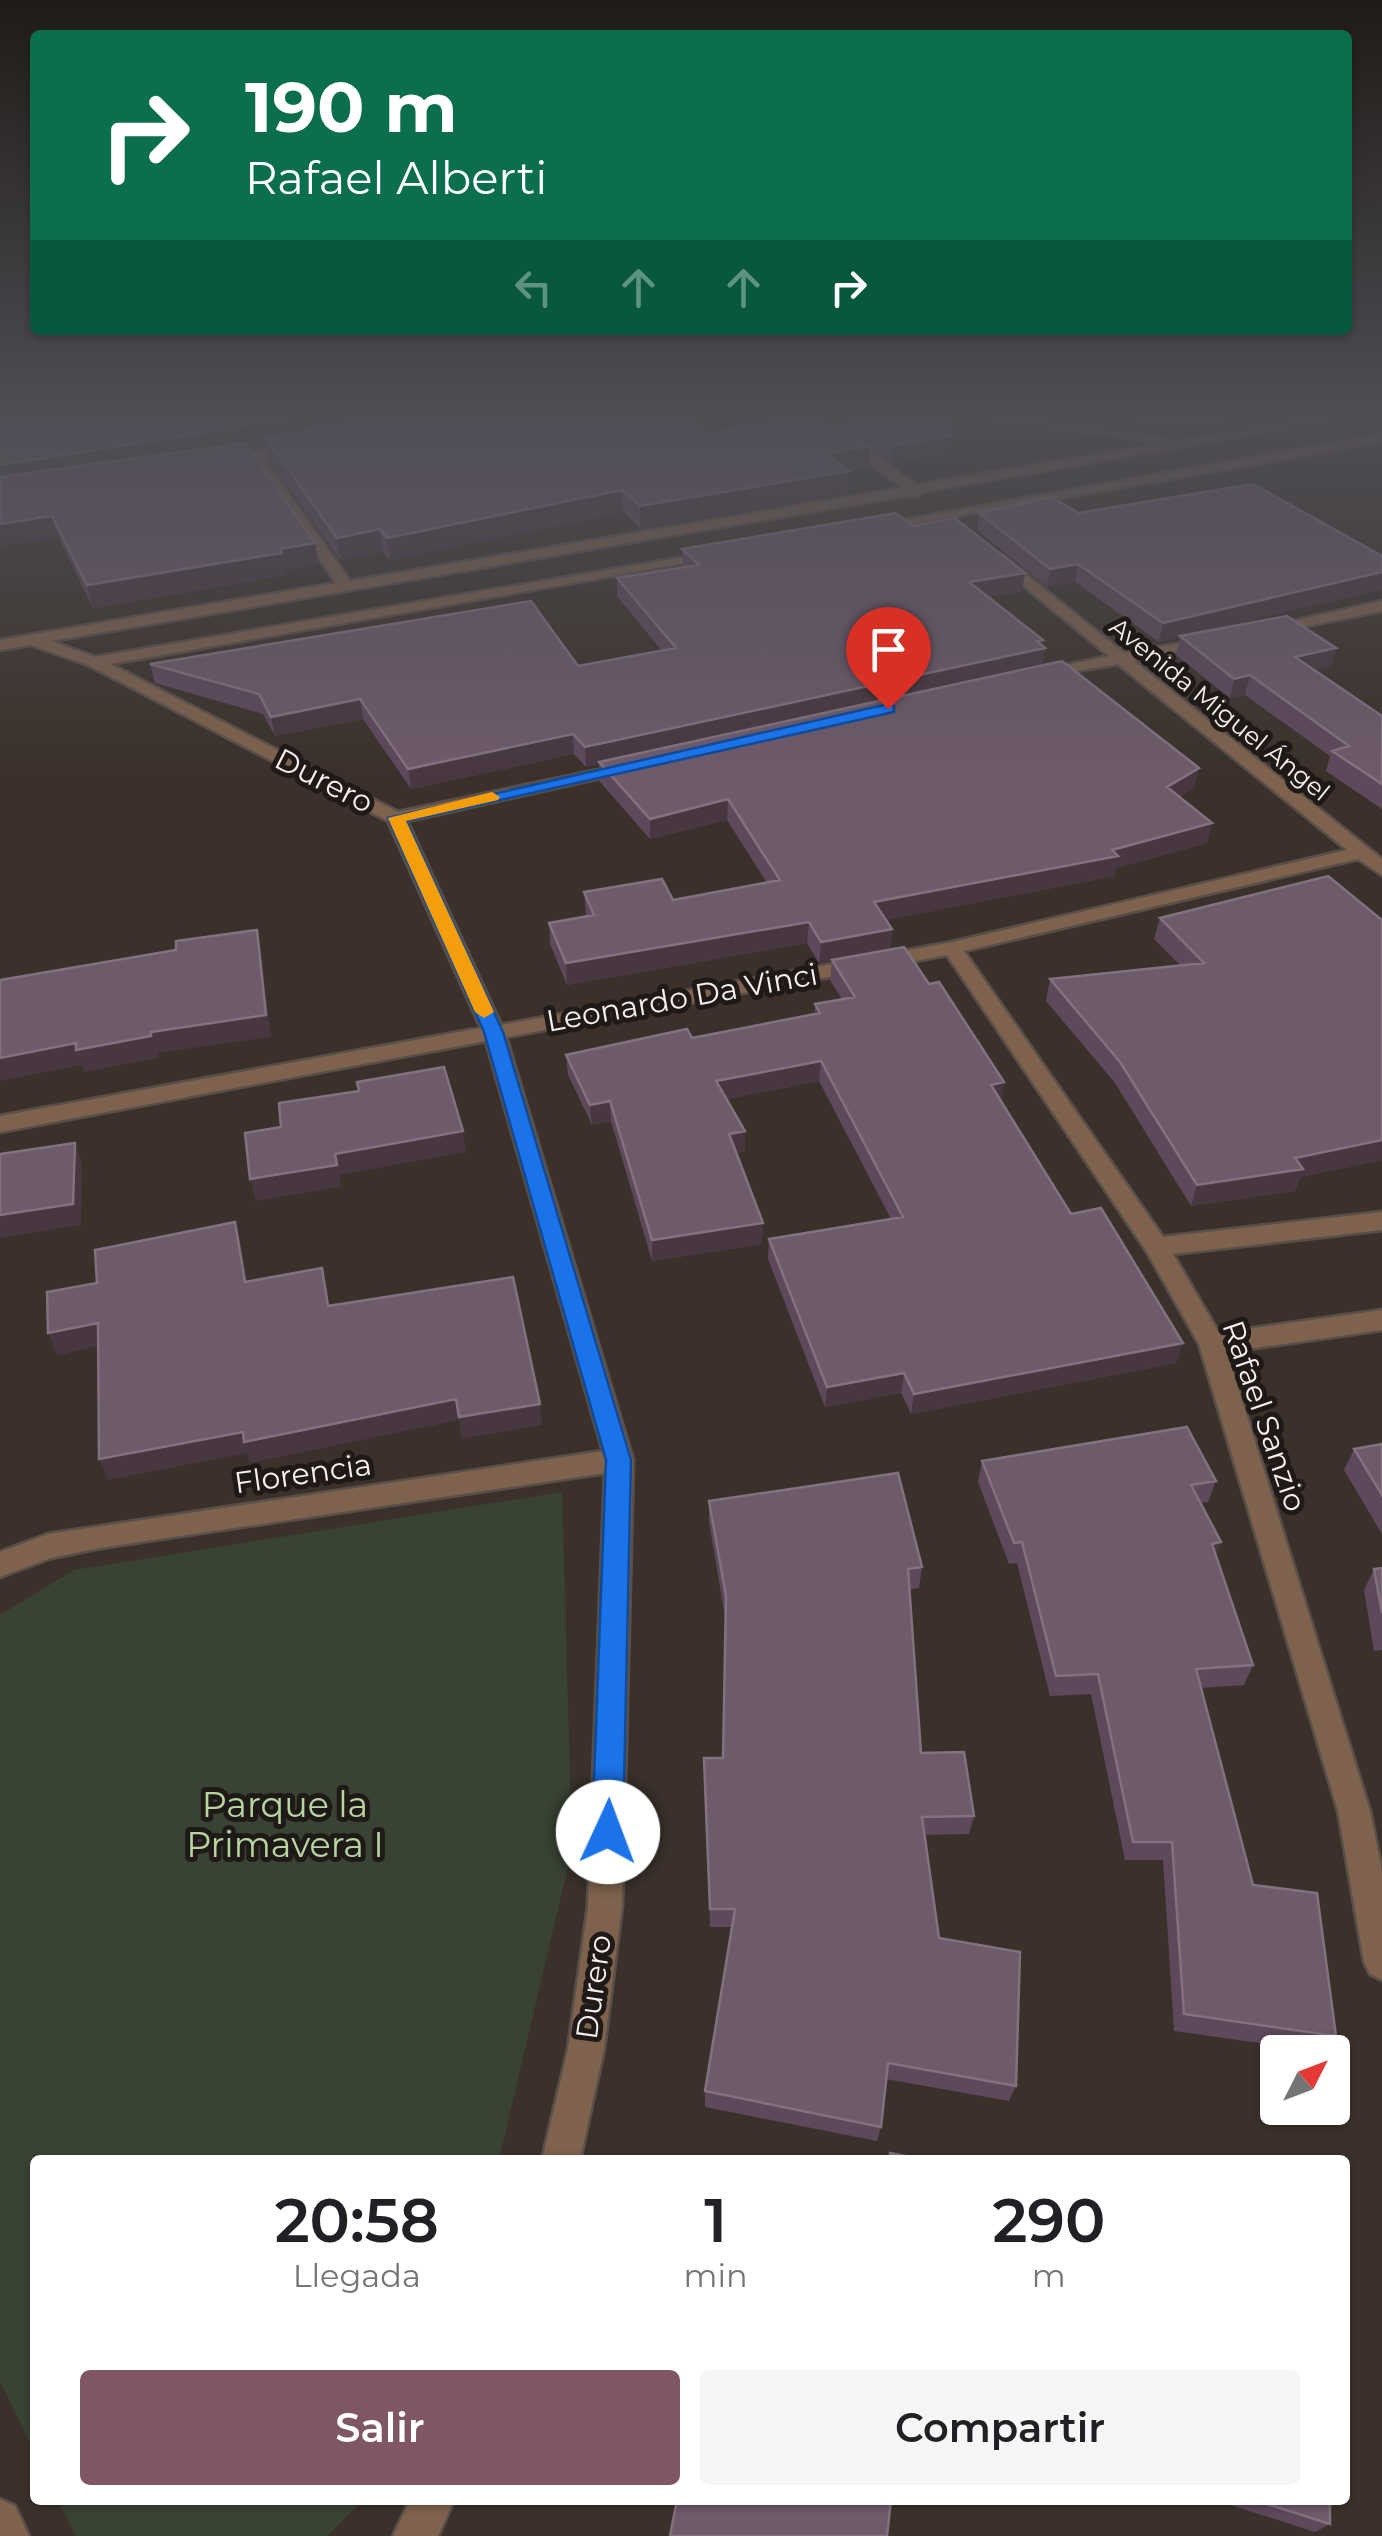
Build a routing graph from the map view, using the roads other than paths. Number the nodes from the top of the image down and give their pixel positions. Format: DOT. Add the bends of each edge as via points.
graph roads {
  1 [pos="310,534"];
  2 [pos="641,534"];
  3 [pos="987,550"];
  4 [pos="732,551"];
  5 [pos="344,584"];
  6 [pos="1382,606"];
  7 [pos="1249,632"];
  8 [pos="1230,636"];
  9 [pos="30,640"];
  10 [pos="0,644"];
  11 [pos="1116,659"];
  12 [pos="94,662"];
  13 [pos="1018,680"];
  14 [pos="649,762"];
  15 [pos="396,818"];
  16 [pos="1361,853"];
  17 [pos="1382,869"];
  18 [pos="952,948"];
  19 [pos="494,1032"];
  20 [pos="0,1124"];
  21 [pos="1382,1221"];
  22 [pos="1156,1248"];
  23 [pos="1382,1320"];
  24 [pos="1212,1344"];
  25 [pos="619,1460"];
  26 [pos="0,1565"];
  27 [pos="1382,1962"];
  28 [pos="562,2155"];
  29 [pos="430,2505"];
  30 [pos="0,2521"];
  31 [pos="7,2536"];
  32 [pos="415,2536"];
  1 -- 5 [label="street"];
  2 -- 5 [label="street"];
  3 -- 11 [label="street, Avenida Miguel Ángel"];
  4 -- 12 [label="street"];
  5 -- 9 [label="street"];
  6 -- 7 [label="street"];
  8 -- 11 [label="street"];
  9 -- 10 [label="street"];
  9 -- 12 [label="street, Durero"];
  11 -- 13 [label="street"];
  11 -- 16 [label="street, Avenida Miguel Ángel"];
  12 -- 15 [label="street, Durero"];
  14 -- 15 [label="street"];
  15 -- 19 [label="street, Durero"];
  16 -- 17 [label="street, Avenida Miguel Ángel"];
  16 -- 18 [label="street, Leonardo Da Vinci"];
  18 -- 19 [label="street, Leonardo Da Vinci"];
  18 -- 22 [label="street, Rafael Sanzio"];
  19 -- 20 [label="street, Leonardo Da Vinci"];
  19 -- 25 [label="street, Durero"];
  21 -- 22 [label="street"];
  22 -- 24 [label="street, Rafael Sanzio"];
  23 -- 24 [label="street"];
  24 -- 27 [label="street, Rafael Sanzio" via="1354,1811"];
  25 -- 26 [label="street, Florencia" via="100,1536"];
  25 -- 28 [label="street, Durero" via="605,1906 586,2049"];
  29 -- 32 [label="street"];
  30 -- 31 [label="street"];
}
